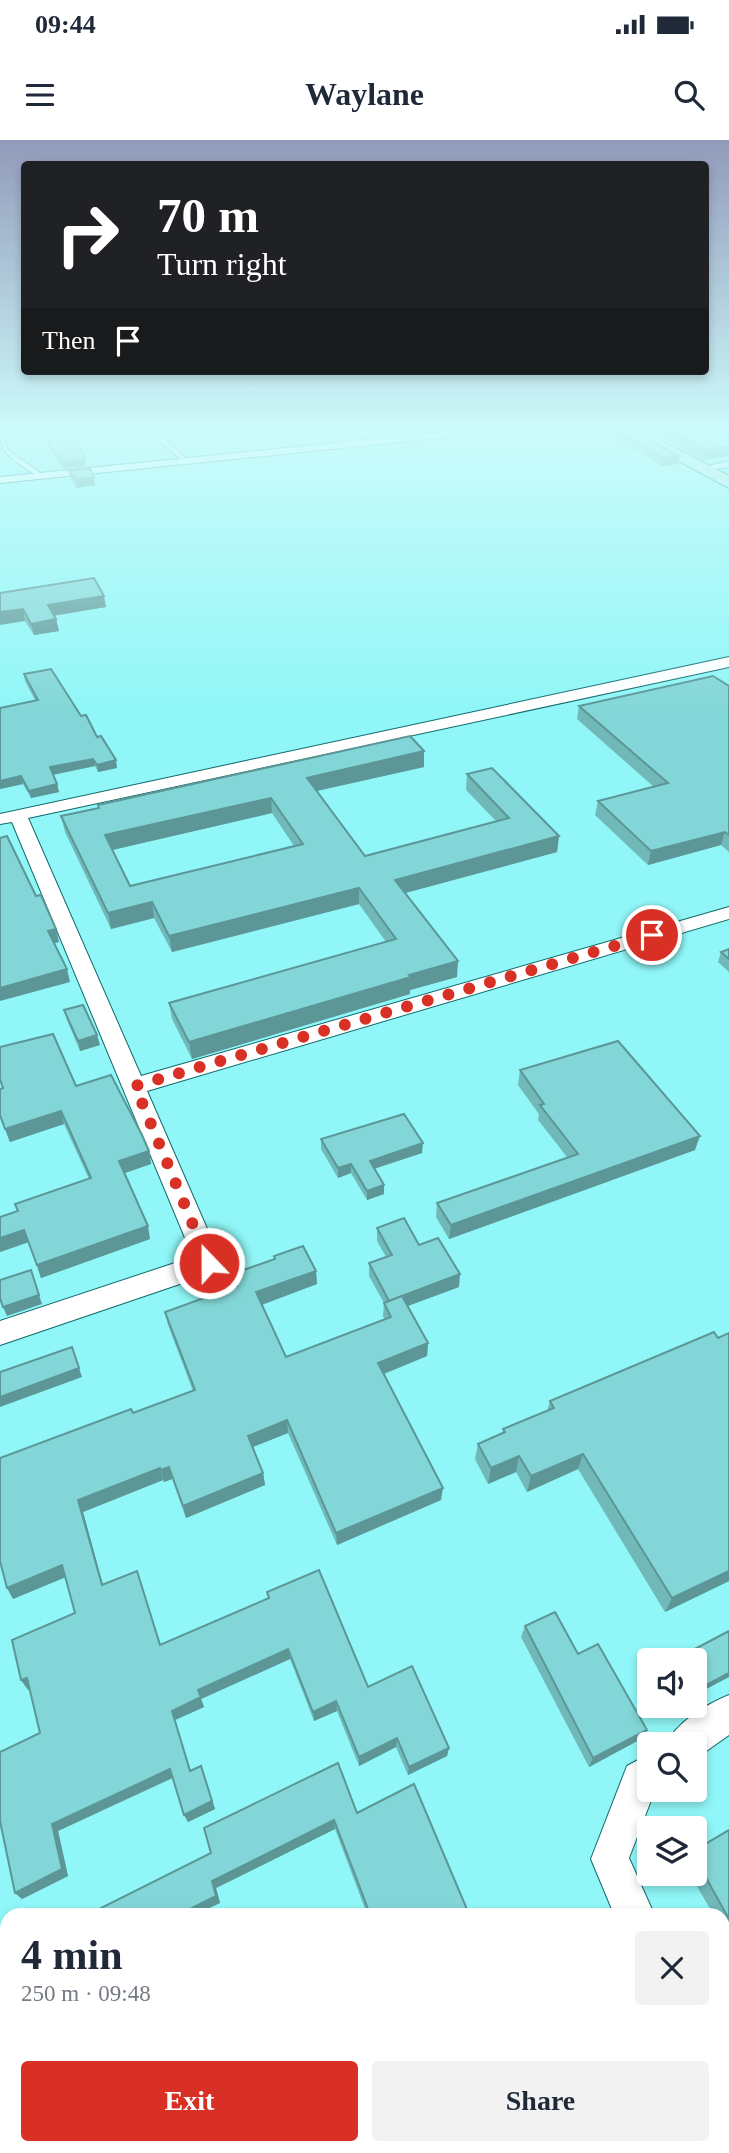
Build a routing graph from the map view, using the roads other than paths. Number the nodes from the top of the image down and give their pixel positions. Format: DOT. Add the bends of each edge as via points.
graph roads {
  1 [pos="729,662"];
  2 [pos="694,669"];
  3 [pos="712,681"];
  4 [pos="9,817"];
  5 [pos="729,913"];
  6 [pos="135,1086"];
  7 [pos="0,1333"];
  8 [pos="729,1713"];
  9 [pos="702,1732"];
  10 [pos="637,1787"];
  11 [pos="631,1908"];
  1 -- 2 [label="street"];
  2 -- 3 [label="street"];
  2 -- 4 [label="street"];
  4 -- 6 [label="street"];
  5 -- 6 [label="street"];
  6 -- 7 [label="street" via="209,1263"];
  8 -- 9 [label="street"];
  10 -- 11 [label="street" via="610,1859"];
}
